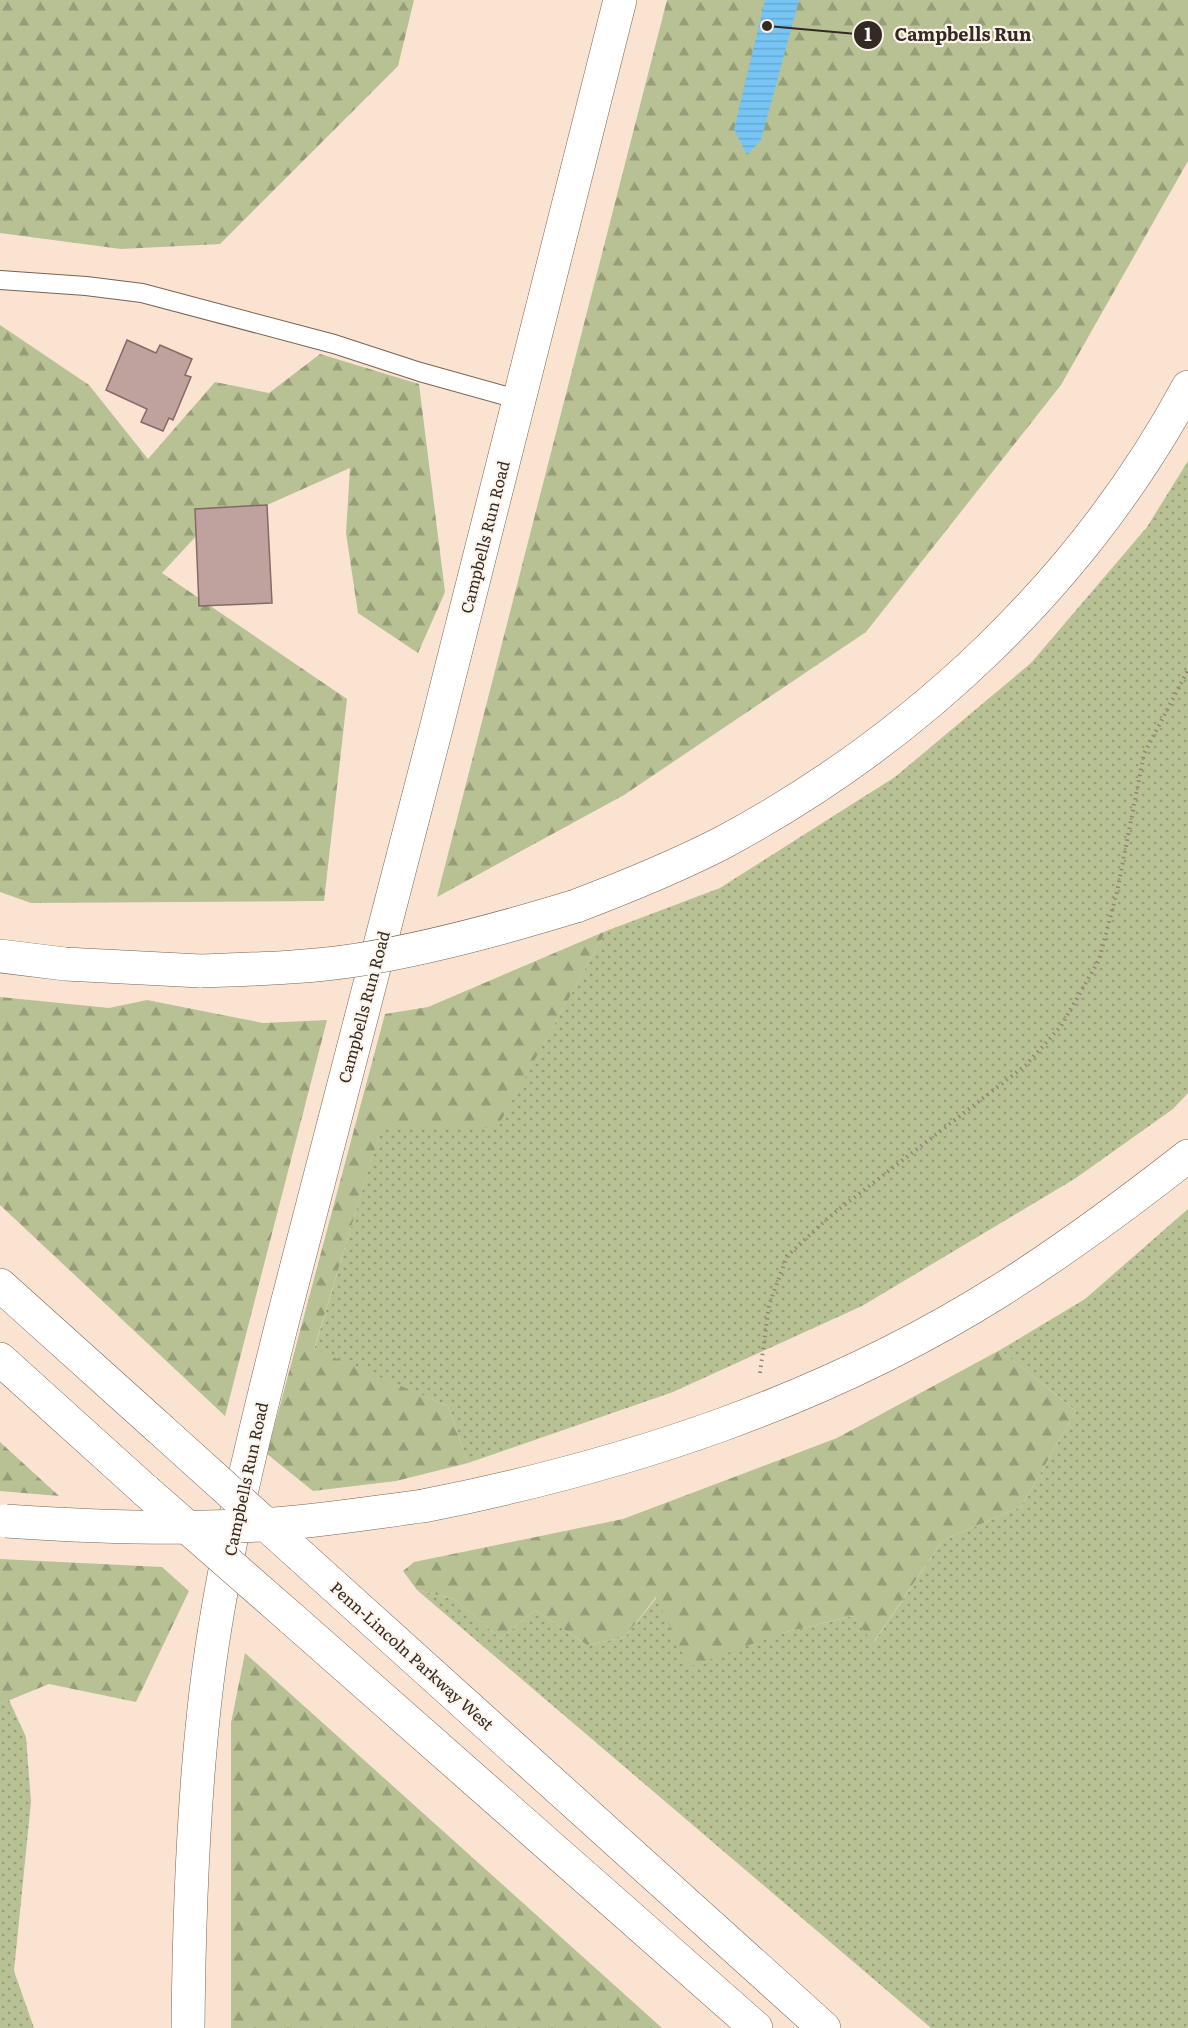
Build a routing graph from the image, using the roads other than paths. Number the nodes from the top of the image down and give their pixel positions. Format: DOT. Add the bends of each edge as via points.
graph roads {
  1 [pos="621,0"];
  2 [pos="0,280"];
  3 [pos="1188,387"];
  4 [pos="520,400"];
  5 [pos="0,956"];
  6 [pos="1188,1156"];
  7 [pos="0,1285"];
  8 [pos="0,1359"];
  9 [pos="3,1520"];
  10 [pos="188,2028"];
  11 [pos="756,2028"];
  12 [pos="824,2028"];
  1 -- 4 [label="main road, Campbells Run Road"];
  2 -- 4 [label="lane" via="142,293 334,344"];
  3 -- 5 [label="main road, bridge" via="1139,466 1064,570 965,672 852,764 787,806 649,878 576,906 432,946 356,960 201,972"];
  4 -- 10 [label="main road, Campbells Run Road" via="257,1421 235,1525 210,1663 198,1774 191,1870"];
  6 -- 9 [label="main road, bridge" via="1070,1244 927,1333 754,1413 640,1453 496,1491 342,1517 178,1528 94,1528"];
  7 -- 12 [label="main road, Penn-Lincoln Parkway West, bridge"];
  8 -- 11 [label="main road, bridge"];
}
